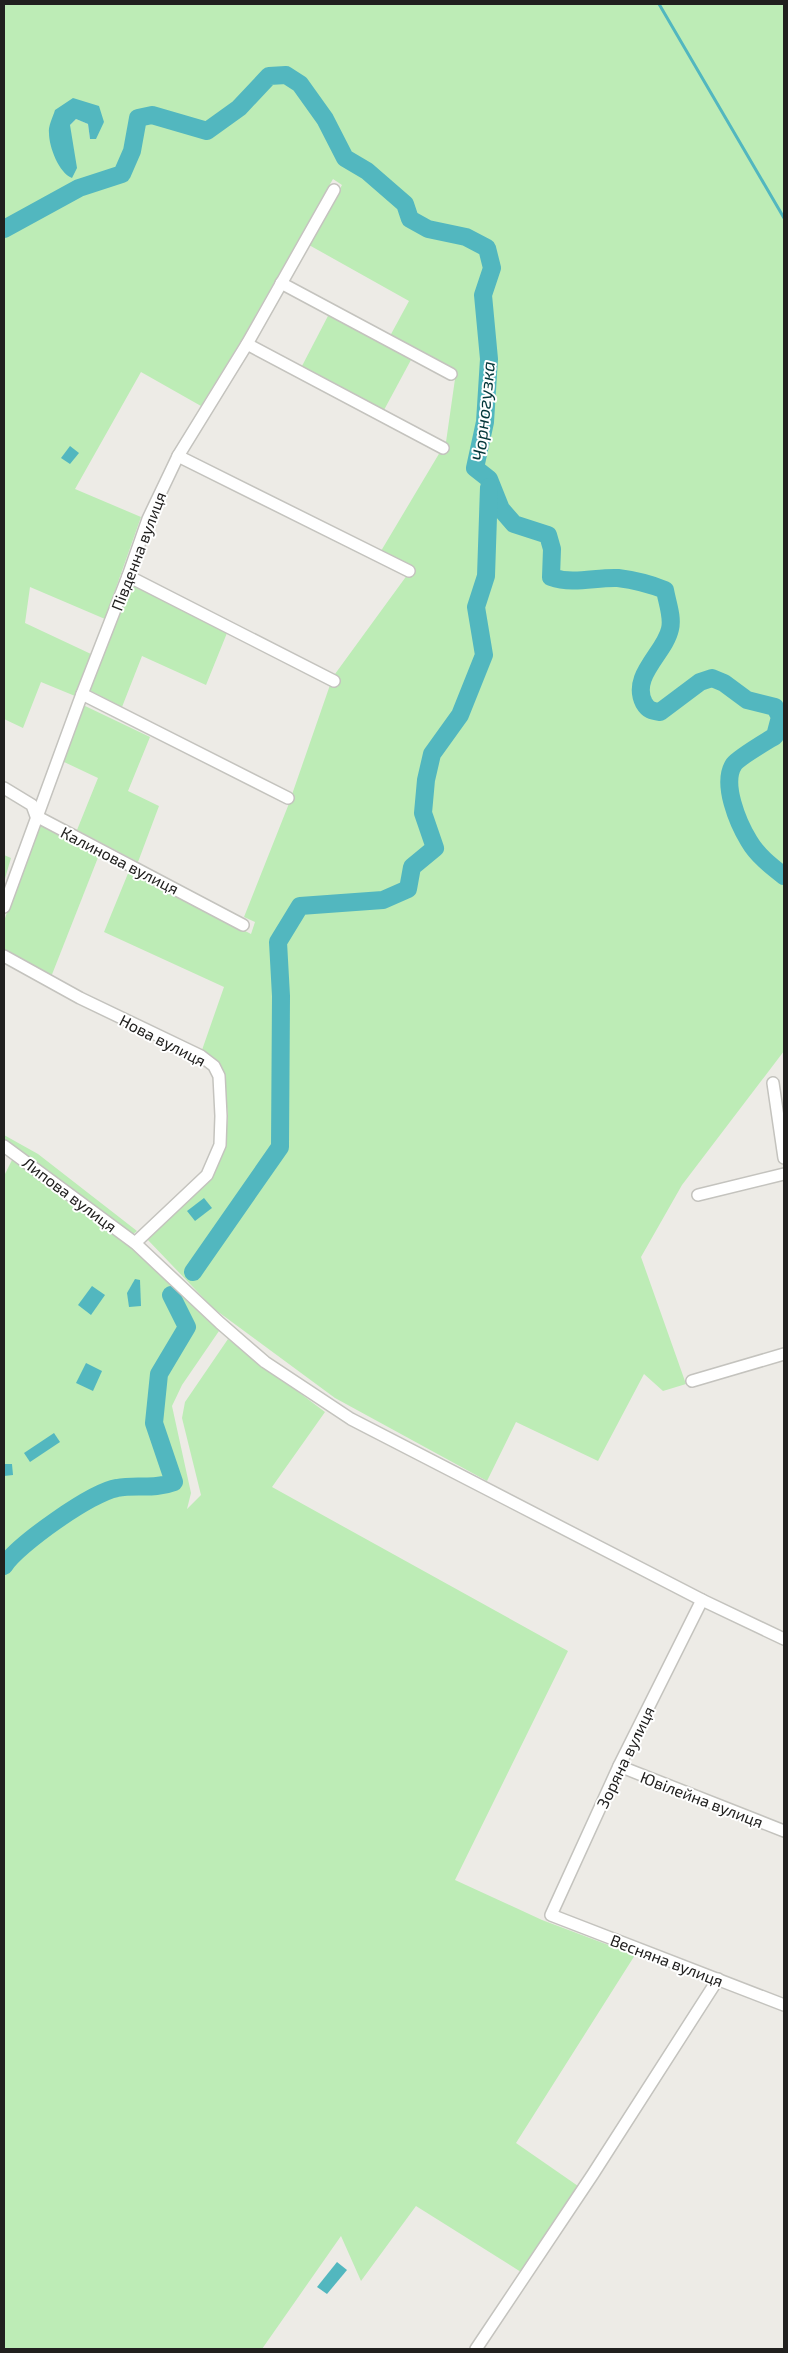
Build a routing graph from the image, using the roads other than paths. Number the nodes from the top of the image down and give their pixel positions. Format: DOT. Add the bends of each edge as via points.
graph roads {
  1 [pos="334,190"];
  2 [pos="281,283"];
  3 [pos="247,344"];
  4 [pos="451,374"];
  5 [pos="443,448"];
  6 [pos="178,456"];
  7 [pos="408,571"];
  8 [pos="128,576"];
  9 [pos="334,681"];
  10 [pos="82,694"];
  11 [pos="4,788"];
  12 [pos="288,798"];
  13 [pos="36,816"];
  14 [pos="4,907"];
  15 [pos="243,925"];
  16 [pos="4,956"];
  17 [pos="773,1083"];
  18 [pos="4,1146"];
  19 [pos="784,1158"];
  20 [pos="784,1174"];
  21 [pos="698,1196"];
  22 [pos="135,1243"];
  23 [pos="784,1354"];
  24 [pos="692,1381"];
  25 [pos="702,1600"];
  26 [pos="784,1639"];
  27 [pos="619,1766"];
  28 [pos="784,1831"];
  29 [pos="551,1916"];
  30 [pos="718,1979"];
  31 [pos="784,2005"];
  32 [pos="476,2349"];
  1 -- 2 [label="street, Південна вулиця"];
  2 -- 3 [label="street, Південна вулиця"];
  2 -- 4 [label="street"];
  3 -- 5 [label="street"];
  3 -- 6 [label="street, Південна вулиця"];
  6 -- 7 [label="street"];
  6 -- 8 [label="street, Південна вулиця" via="148,518"];
  8 -- 9 [label="street"];
  8 -- 10 [label="street, Південна вулиця"];
  10 -- 12 [label="street"];
  10 -- 13 [label="street, Південна вулиця"];
  11 -- 13 [label="street, Калинова вулиця" via="32,805"];
  13 -- 14 [label="street, Південна вулиця"];
  13 -- 15 [label="street, Калинова вулиця"];
  16 -- 22 [label="street, Нова вулиця" via="80,998 201,1056 214,1066 219,1076 220,1145 207,1175"];
  17 -- 19 [label="street"];
  18 -- 22 [label="street, Липова вулиця"];
  20 -- 21 [label="street"];
  22 -- 25 [label="street, Липова вулиця" via="265,1362 351,1420"];
  23 -- 24 [label="street"];
  25 -- 26 [label="street, Липова вулиця"];
  25 -- 27 [label="street, Зоряна вулиця"];
  27 -- 28 [label="street, Ювілейна вулиця"];
  27 -- 29 [label="street, Зоряна вулиця"];
  29 -- 30 [label="street, Весняна вулиця"];
  30 -- 31 [label="street, Весняна вулиця"];
  30 -- 32 [label="street"];
}
